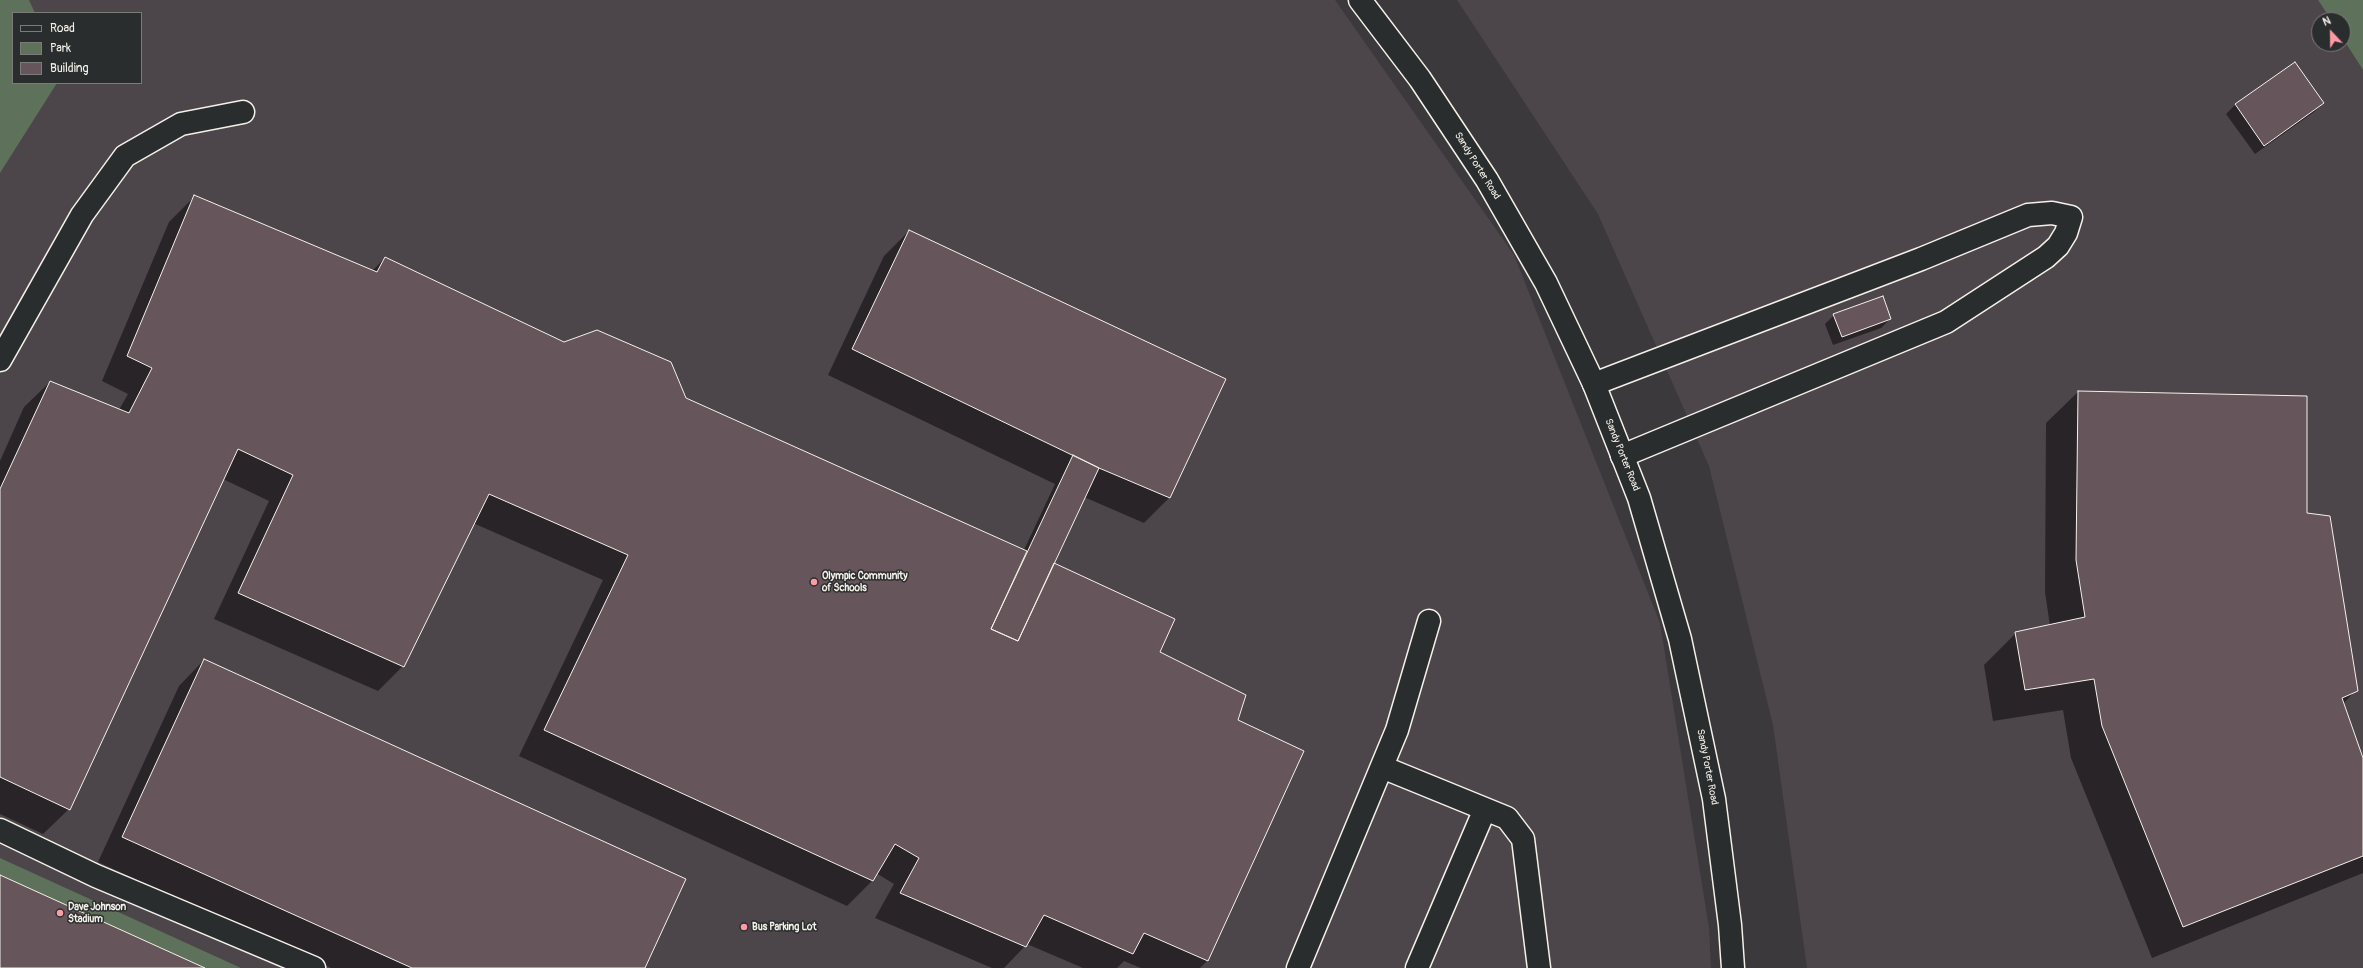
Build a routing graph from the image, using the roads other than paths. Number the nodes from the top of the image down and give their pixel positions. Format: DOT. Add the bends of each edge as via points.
graph roads {
  1 [pos="1360,0"];
  2 [pos="243,112"];
  3 [pos="0,360"];
  4 [pos="1594,384"];
  5 [pos="1622,456"];
  6 [pos="1429,621"];
  7 [pos="1382,767"];
  8 [pos="1484,809"];
  9 [pos="0,830"];
  10 [pos="314,968"];
  11 [pos="1298,968"];
  12 [pos="1417,968"];
  13 [pos="1539,968"];
  14 [pos="1733,968"];
  1 -- 4 [label="street, Sandy Porter Road" via="1420,79 1487,180 1546,284"];
  2 -- 3 [label="street" via="182,124 125,156 82,215"];
  4 -- 5 [label="street, Sandy Porter Road"];
  4 -- 5 [label="street" via="1922,259 2028,215 2052,213 2071,217 2058,246 2046,257 1946,322"];
  5 -- 14 [label="street, Sandy Porter Road" via="1639,498 1680,639 1714,799"];
  6 -- 7 [label="street" via="1397,730"];
  7 -- 8 [label="street"];
  7 -- 11 [label="street"];
  8 -- 12 [label="street"];
  8 -- 13 [label="street" via="1507,818 1522,839"];
  9 -- 10 [label="street" via="96,876"];
}
